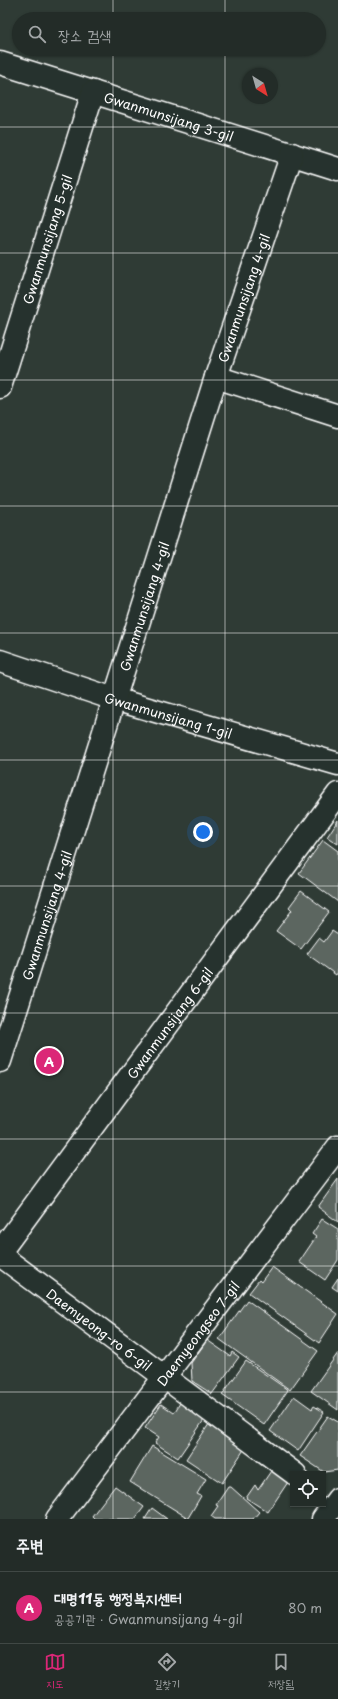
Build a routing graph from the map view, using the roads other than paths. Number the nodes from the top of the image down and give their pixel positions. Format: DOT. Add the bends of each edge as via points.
graph roads {
  1 [pos="0,63"];
  2 [pos="93,92"];
  3 [pos="292,154"];
  4 [pos="338,169"];
  5 [pos="216,377"];
  6 [pos="0,387"];
  7 [pos="338,416"];
  8 [pos="0,661"];
  9 [pos="114,699"];
  10 [pos="338,764"];
  11 [pos="338,794"];
  12 [pos="0,1061"];
  13 [pos="338,1147"];
  14 [pos="0,1254"];
  15 [pos="164,1377"];
  16 [pos="291,1471"];
  17 [pos="57,1519"];
  1 -- 2 [label="street, Gwanmunsijang 3-gil"];
  2 -- 3 [label="street, Gwanmunsijang 3-gil"];
  2 -- 6 [label="street, Gwanmunsijang 5-gil"];
  3 -- 4 [label="street, Gwanmunsijang 3-gil"];
  3 -- 5 [label="street, Gwanmunsijang 4-gil"];
  5 -- 7 [label="street"];
  5 -- 9 [label="street, Gwanmunsijang 4-gil"];
  8 -- 9 [label="street, Gwanmunsijang 1-gil"];
  9 -- 10 [label="street, Gwanmunsijang 1-gil"];
  9 -- 12 [label="street, Gwanmunsijang 4-gil"];
  11 -- 14 [label="street, Gwanmunsijang 6-gil"];
  13 -- 15 [label="street, Daemyeongseo 7-gil"];
  14 -- 15 [label="street, Daemyeong-ro 6-gil"];
  15 -- 16 [label="street, Daemyeong-ro 6-gil"];
  15 -- 17 [label="street, Daemyeongseo 7-gil"];
}
